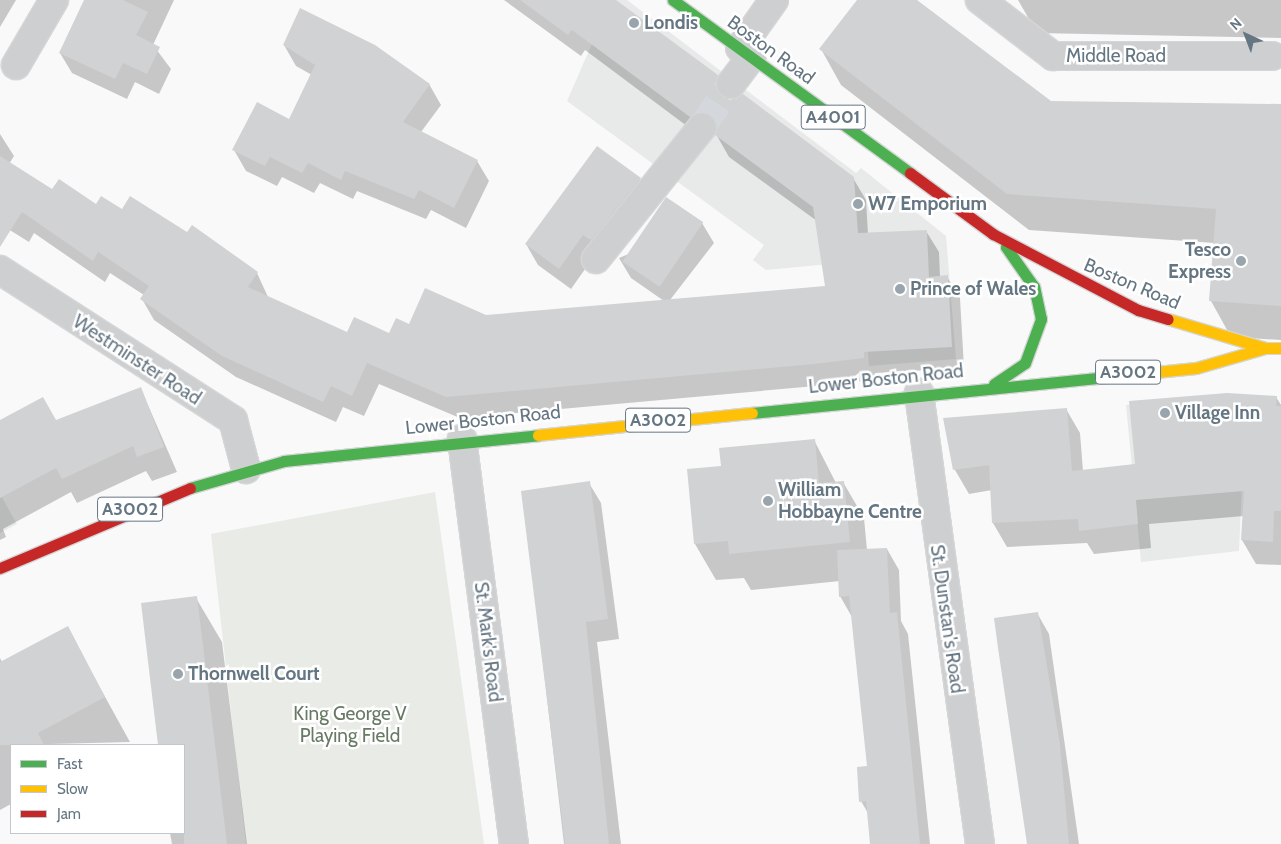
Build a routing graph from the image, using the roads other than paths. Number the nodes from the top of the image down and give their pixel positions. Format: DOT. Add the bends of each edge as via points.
graph roads {
  1 [pos="54,0"];
  2 [pos="674,0"];
  3 [pos="774,0"];
  4 [pos="980,0"];
  5 [pos="745,52"];
  6 [pos="1272,56"];
  7 [pos="16,65"];
  8 [pos="731,84"];
  9 [pos="702,127"];
  10 [pos="993,234"];
  11 [pos="596,259"];
  12 [pos="0,270"];
  13 [pos="1266,348"];
  14 [pos="1281,348"];
  15 [pos="988,387"];
  16 [pos="919,393"];
  17 [pos="462,439"];
  18 [pos="246,469"];
  19 [pos="0,568"];
  20 [pos="514,844"];
  21 [pos="980,844"];
  1 -- 7 [label="street"];
  2 -- 5 [label="main road, Boston Road / A4001"];
  3 -- 5 [label="street"];
  4 -- 6 [label="street, Middle Road" via="1053,56"];
  5 -- 8 [label="street"];
  5 -- 10 [label="main road, Boston Road / A4001"];
  9 -- 11 [label="street"];
  10 -- 13 [label="main road, Boston Road / A4001" via="1138,310"];
  10 -- 15 [label="main road, Boston Road / A4001" via="1026,271 1040,319 1025,363"];
  12 -- 18 [label="street, Westminster Road" via="233,420"];
  13 -- 14 [label="main road, Boston Road / A3002"];
  13 -- 15 [label="main road, Boston Road / A3002" via="1196,368"];
  15 -- 16 [label="main road, Lower Boston Road / A3002"];
  16 -- 17 [label="main road, Lower Boston Road / A3002"];
  16 -- 21 [label="street, St. Dunstan's Road"];
  17 -- 18 [label="main road, Lower Boston Road / A3002"];
  17 -- 20 [label="street, St. Mark's Road"];
  18 -- 19 [label="main road, Lower Boston Road / A3002" via="129,510"];
}
